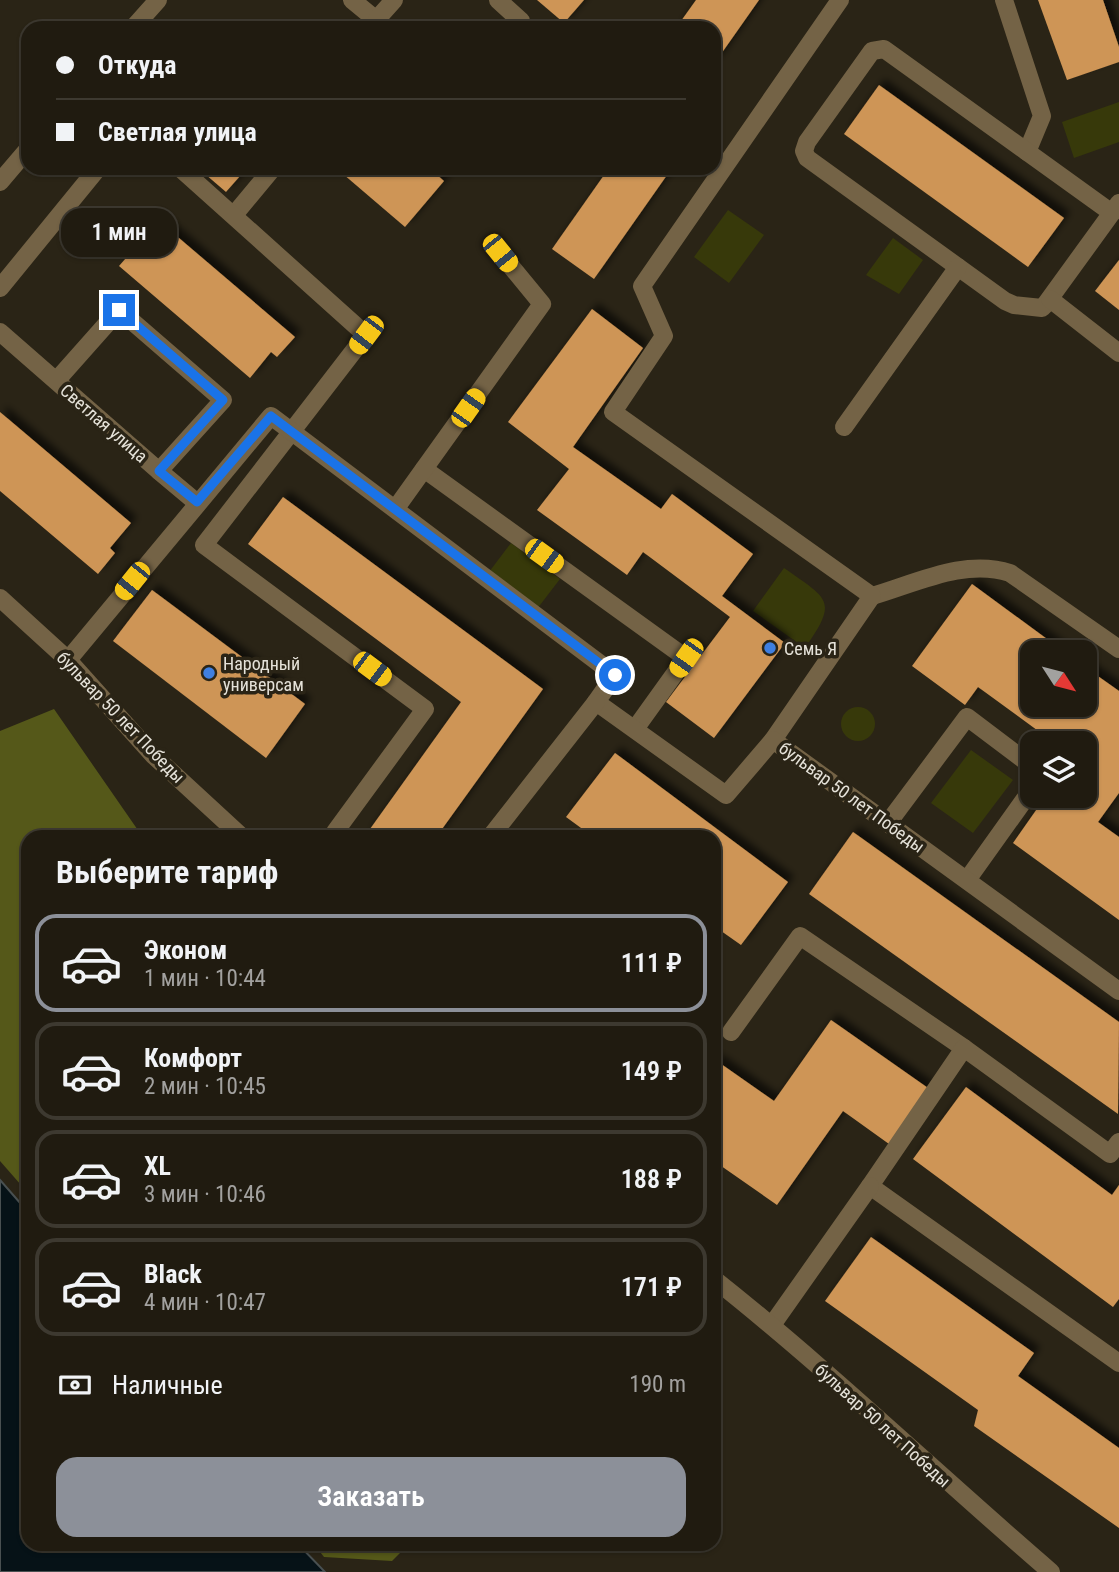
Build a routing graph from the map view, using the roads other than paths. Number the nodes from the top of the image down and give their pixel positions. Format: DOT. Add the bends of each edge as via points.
graph roads {
  1 [pos="158,0"];
  2 [pos="352,0"];
  3 [pos="394,0"];
  4 [pos="498,0"];
  5 [pos="840,0"];
  6 [pos="1004,0"];
  7 [pos="140,21"];
  8 [pos="378,21"];
  9 [pos="384,21"];
  10 [pos="521,21"];
  11 [pos="1027,152"];
  12 [pos="21,157"];
  13 [pos="721,172"];
  14 [pos="92,175"];
  15 [pos="188,175"];
  16 [pos="266,175"];
  17 [pos="719,175"];
  18 [pos="0,182"];
  19 [pos="1115,208"];
  20 [pos="234,215"];
  21 [pos="500,253"];
  22 [pos="958,267"];
  23 [pos="0,288"];
  24 [pos="1049,299"];
  25 [pos="0,332"];
  26 [pos="1119,353"];
  27 [pos="56,381"];
  28 [pos="844,426"];
  29 [pos="292,431"];
  30 [pos="424,469"];
  31 [pos="159,471"];
  32 [pos="197,502"];
  33 [pos="396,508"];
  34 [pos="872,596"];
  35 [pos="0,598"];
  36 [pos="1119,649"];
  37 [pos="68,660"];
  38 [pos="596,702"];
  39 [pos="635,729"];
  40 [pos="773,740"];
  41 [pos="1020,757"];
  42 [pos="1020,806"];
  43 [pos="888,823"];
  44 [pos="235,830"];
  45 [pos="336,830"];
  46 [pos="496,830"];
  47 [pos="967,880"];
  48 [pos="1119,991"];
  49 [pos="731,1032"];
  50 [pos="964,1048"];
  51 [pos="1119,1142"];
  52 [pos="870,1186"];
  53 [pos="721,1285"];
  54 [pos="772,1325"];
  55 [pos="1118,1359"];
  56 [pos="1051,1572"];
  1 -- 7 [label="street"];
  2 -- 8 [label="street"];
  3 -- 9 [label="street"];
  4 -- 10 [label="street"];
  5 -- 13 [label="street"];
  6 -- 11 [label="street" via="1042,116"];
  11 -- 19 [label="street"];
  11 -- 22 [label="street" via="878,48 807,142 807,158"];
  12 -- 18 [label="street"];
  14 -- 23 [label="street"];
  15 -- 20 [label="street"];
  16 -- 20 [label="street"];
  17 -- 34 [label="street" via="642,286 664,336 613,412"];
  19 -- 24 [label="street"];
  20 -- 29 [label="street" via="366,335"];
  21 -- 30 [label="street" via="541,304"];
  22 -- 24 [label="street" via="1012,305 1042,308"];
  22 -- 28 [label="street"];
  24 -- 26 [label="street"];
  25 -- 27 [label="street, Светлая улица"];
  27 -- 31 [label="street, Светлая улица"];
  27 -- 31 [label="street, Светлая улица" via="119,310 223,400"];
  29 -- 32 [label="street" via="271,416"];
  29 -- 33 [label="street"];
  29 -- 45 [label="street" via="204,545 425,709"];
  30 -- 33 [label="street"];
  30 -- 39 [label="street" via="686,658"];
  31 -- 32 [label="street"];
  32 -- 37 [label="street"];
  33 -- 38 [label="street" via="615,675"];
  34 -- 36 [label="street" via="961,569 994,567 1010,573"];
  34 -- 40 [label="street"];
  35 -- 37 [label="street, бульвар 50 лет Победы"];
  37 -- 44 [label="street, бульвар 50 лет Победы" via="154,756"];
  38 -- 39 [label="street, бульвар 50 лет Победы"];
  38 -- 46 [label="street"];
  39 -- 40 [label="street, бульвар 50 лет Победы" via="726,795"];
  40 -- 43 [label="street, бульвар 50 лет Победы"];
  41 -- 43 [label="street" via="967,717"];
  42 -- 47 [label="street"];
  43 -- 47 [label="street, бульвар 50 лет Победы"];
  47 -- 48 [label="street, бульвар 50 лет Победы"];
  49 -- 50 [label="street" via="800,936"];
  50 -- 51 [label="street" via="1110,1154"];
  50 -- 52 [label="street"];
  52 -- 54 [label="street"];
  52 -- 55 [label="street"];
  53 -- 54 [label="street, бульвар 50 лет Победы"];
  54 -- 56 [label="street, бульвар 50 лет Победы"];
}
